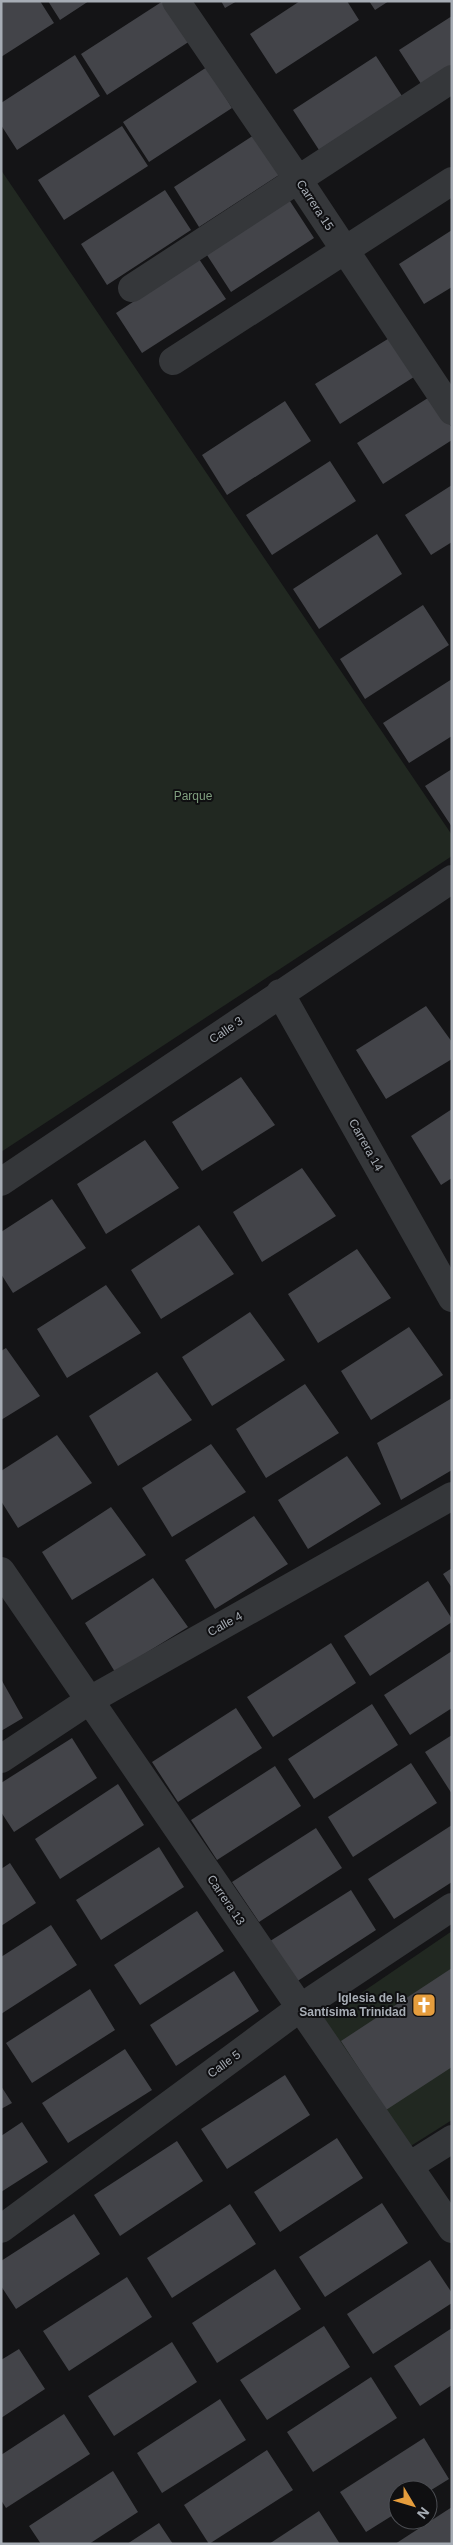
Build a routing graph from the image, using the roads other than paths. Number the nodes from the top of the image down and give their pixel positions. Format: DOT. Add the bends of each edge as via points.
graph roads {
  1 [pos="176,1"];
  2 [pos="452,79"];
  3 [pos="299,181"];
  4 [pos="452,181"];
  5 [pos="344,252"];
  6 [pos="132,288"];
  7 [pos="173,360"];
  8 [pos="452,411"];
  9 [pos="452,878"];
  10 [pos="280,993"];
  11 [pos="1,1182"];
  12 [pos="452,1298"];
  13 [pos="452,1496"];
  14 [pos="1,1571"];
  15 [pos="90,1700"];
  16 [pos="1,1759"];
  17 [pos="452,1906"];
  18 [pos="300,2008"];
  19 [pos="452,2138"];
  20 [pos="409,2166"];
  21 [pos="1,2229"];
  22 [pos="452,2229"];
  1 -- 3 [label="street, Carrera 15"];
  2 -- 3 [label="street"];
  3 -- 5 [label="street, Carrera 15"];
  3 -- 6 [label="street"];
  4 -- 5 [label="street"];
  5 -- 7 [label="street"];
  5 -- 8 [label="street, Carrera 15"];
  9 -- 10 [label="street, Calle 3"];
  10 -- 11 [label="street, Calle 3"];
  10 -- 12 [label="street, Carrera 14"];
  13 -- 15 [label="street, Calle 4"];
  14 -- 15 [label="street, Carrera 13"];
  15 -- 16 [label="street, Calle 4"];
  15 -- 18 [label="street, Carrera 13"];
  17 -- 18 [label="street, Calle 5"];
  18 -- 20 [label="street, Carrera 13"];
  18 -- 21 [label="street, Calle 5"];
  19 -- 20 [label="street"];
  20 -- 22 [label="street, Carrera 13"];
}
